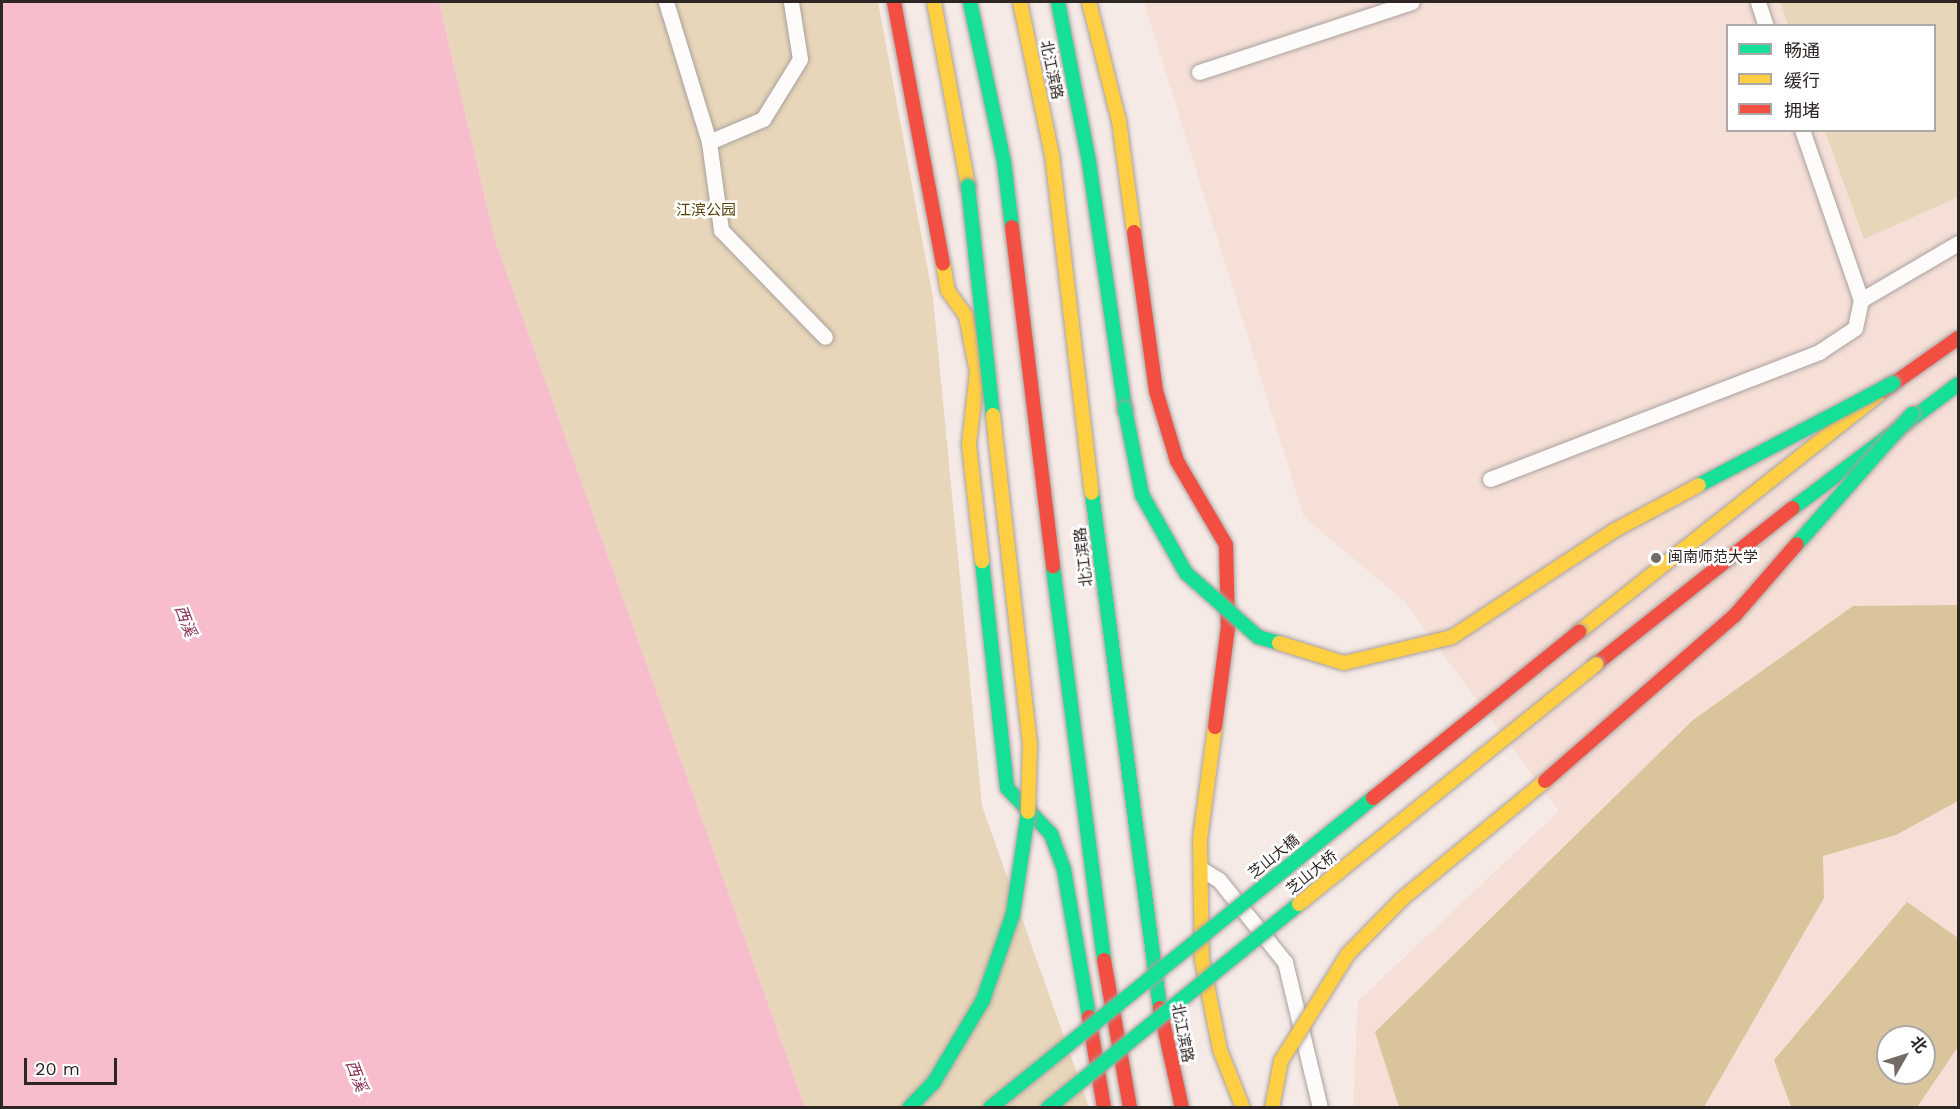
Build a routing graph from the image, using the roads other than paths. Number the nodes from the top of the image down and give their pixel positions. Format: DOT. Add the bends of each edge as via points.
graph roads {
  1 [pos="666,2"];
  2 [pos="791,2"];
  3 [pos="894,2"];
  4 [pos="934,2"];
  5 [pos="970,2"];
  6 [pos="1020,2"];
  7 [pos="1058,2"];
  8 [pos="1089,2"];
  9 [pos="1412,2"];
  10 [pos="1758,2"];
  11 [pos="1765,24"];
  12 [pos="1199,72"];
  13 [pos="1803,132"];
  14 [pos="710,142"];
  15 [pos="1959,243"];
  16 [pos="1861,300"];
  17 [pos="825,337"];
  18 [pos="1959,338"];
  19 [pos="1893,383"];
  20 [pos="1959,384"];
  21 [pos="1912,414"];
  22 [pos="1490,479"];
  23 [pos="1199,867"];
  24 [pos="909,1107"];
  25 [pos="990,1107"];
  26 [pos="1048,1107"];
  27 [pos="1104,1107"];
  28 [pos="1130,1107"];
  29 [pos="1182,1107"];
  30 [pos="1243,1107"];
  31 [pos="1272,1107"];
  32 [pos="1320,1107"];
  1 -- 14 [label="lane"];
  2 -- 14 [label="lane" via="800,59 763,119"];
  3 -- 27 [label="main road" via="948,291 966,316 977,372 969,445 1007,788 1051,834 1064,870"];
  4 -- 24 [label="main road, bridge" via="968,186 1030,743 1028,830 1013,914 983,1000 934,1083"];
  5 -- 28 [label="main road" via="1004,162 1089,871"];
  6 -- 29 [label="main road, 北江滨路" via="1052,155 1137,865 1165,1041"];
  7 -- 19 [label="main road, bridge" via="1089,162 1125,409 1142,495 1186,573 1258,637 1344,663 1452,637 1615,530"];
  8 -- 23 [label="main road" via="1119,122 1156,392 1177,461 1227,545 1228,627"];
  9 -- 12 [label="lane"];
  10 -- 11 [label="lane"];
  13 -- 16 [label="lane"];
  14 -- 17 [label="lane" via="721,230"];
  15 -- 16 [label="lane"];
  16 -- 22 [label="lane" via="1855,328 1827,348"];
  18 -- 19 [label="main road"];
  19 -- 25 [label="main road, 芝山大橋, bridge"];
  20 -- 21 [label="main road"];
  21 -- 26 [label="main road, 芝山大桥, bridge"];
  21 -- 31 [label="main road, bridge" via="1735,615 1630,712 1402,899 1348,954 1281,1061"];
  23 -- 30 [label="main road" via="1202,960 1220,1050"];
  23 -- 32 [label="lane" via="1218,880 1285,962"];
}
